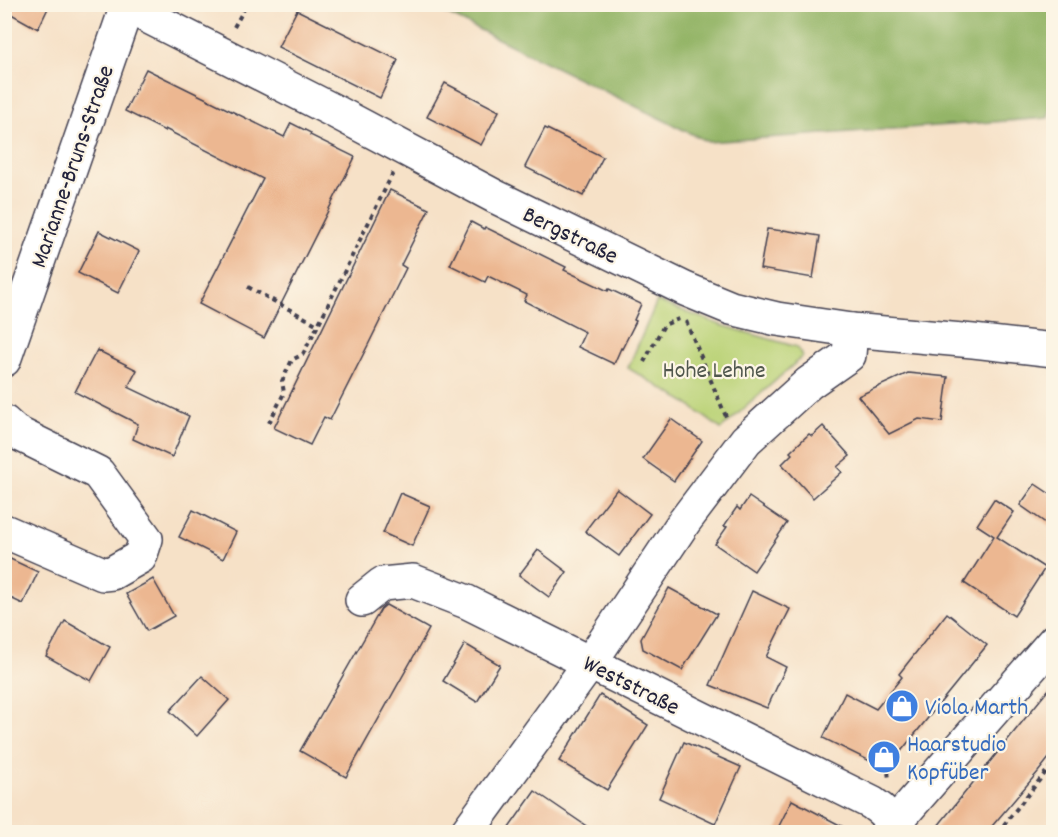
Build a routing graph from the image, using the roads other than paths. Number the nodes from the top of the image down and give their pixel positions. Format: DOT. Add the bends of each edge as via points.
graph roads {
  1 [pos="125,5"];
  2 [pos="851,330"];
  3 [pos="1053,350"];
  4 [pos="4,360"];
  5 [pos="4,422"];
  6 [pos="4,531"];
  7 [pos="362,600"];
  8 [pos="1053,641"];
  9 [pos="590,663"];
  10 [pos="892,828"];
  11 [pos="467,832"];
  1 -- 2 [label="street, Bergstraße" via="685,289 731,308"];
  1 -- 4 [label="street, Marianne-Bruns-Straße"];
  2 -- 3 [label="street, Bergstraße"];
  2 -- 9 [label="street" via="849,355 809,383 746,440 684,522"];
  5 -- 6 [label="street" via="15,432 98,473 146,539 140,557 103,574"];
  7 -- 9 [label="street, Weststraße" via="382,584 413,581 468,602"];
  8 -- 10 [label="street"];
  9 -- 10 [label="street, Weststraße" via="872,803"];
  9 -- 11 [label="street"];
}
